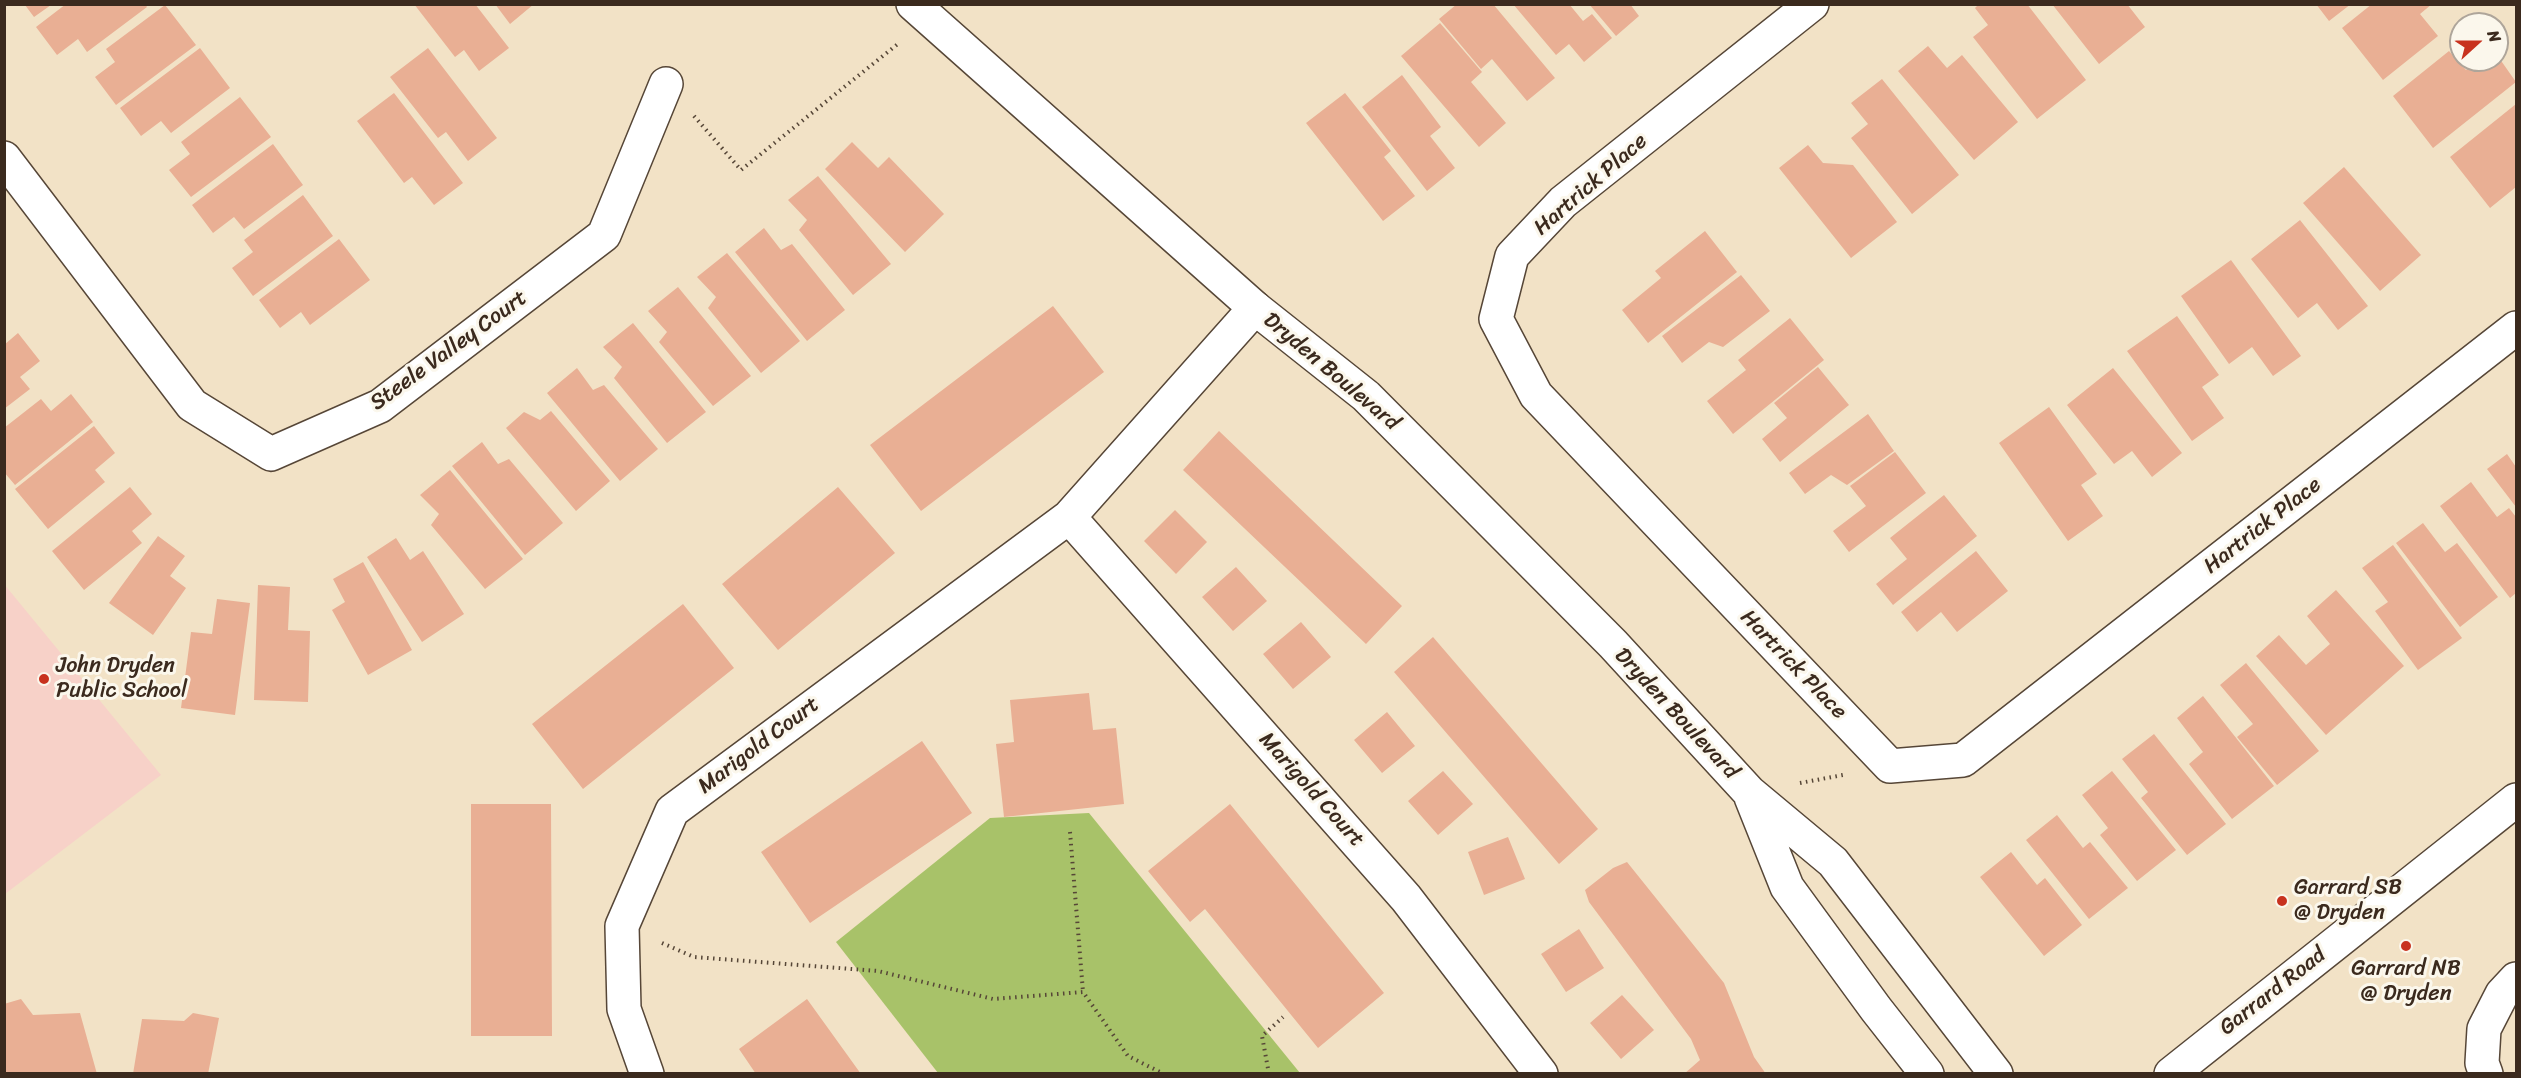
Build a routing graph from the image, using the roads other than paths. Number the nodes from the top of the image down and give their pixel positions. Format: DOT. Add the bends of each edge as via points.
graph roads {
  1 [pos="1812,4"];
  2 [pos="921,11"];
  3 [pos="666,84"];
  4 [pos="4,158"];
  5 [pos="1255,308"];
  6 [pos="2517,328"];
  7 [pos="1069,517"];
  8 [pos="1749,792"];
  9 [pos="2517,800"];
  10 [pos="2517,980"];
  11 [pos="647,1074"];
  12 [pos="1541,1074"];
  13 [pos="1927,1074"];
  14 [pos="1995,1074"];
  15 [pos="2170,1074"];
  16 [pos="2486,1074"];
  1 -- 6 [label="street, Hartrick Place" via="1563,202 1512,256 1496,319 1536,395 1890,766 1963,760"];
  2 -- 5 [label="street, Dryden Boulevard"];
  3 -- 4 [label="street, Steele Valley Court" via="604,235 380,406 271,454 192,405"];
  5 -- 7 [label="street, Marigold Court"];
  5 -- 8 [label="street, Dryden Boulevard" via="1366,396 1613,644"];
  7 -- 11 [label="street, Marigold Court" via="672,811 622,926 624,1009"];
  7 -- 12 [label="street, Marigold Court" via="1406,898"];
  8 -- 13 [label="street, Dryden Boulevard" via="1787,887"];
  8 -- 14 [label="street, Dryden Boulevard" via="1833,862"];
  9 -- 15 [label="street, Garrard Road"];
  10 -- 16 [label="street" via="2502,994 2484,1029 2482,1063"];
}
